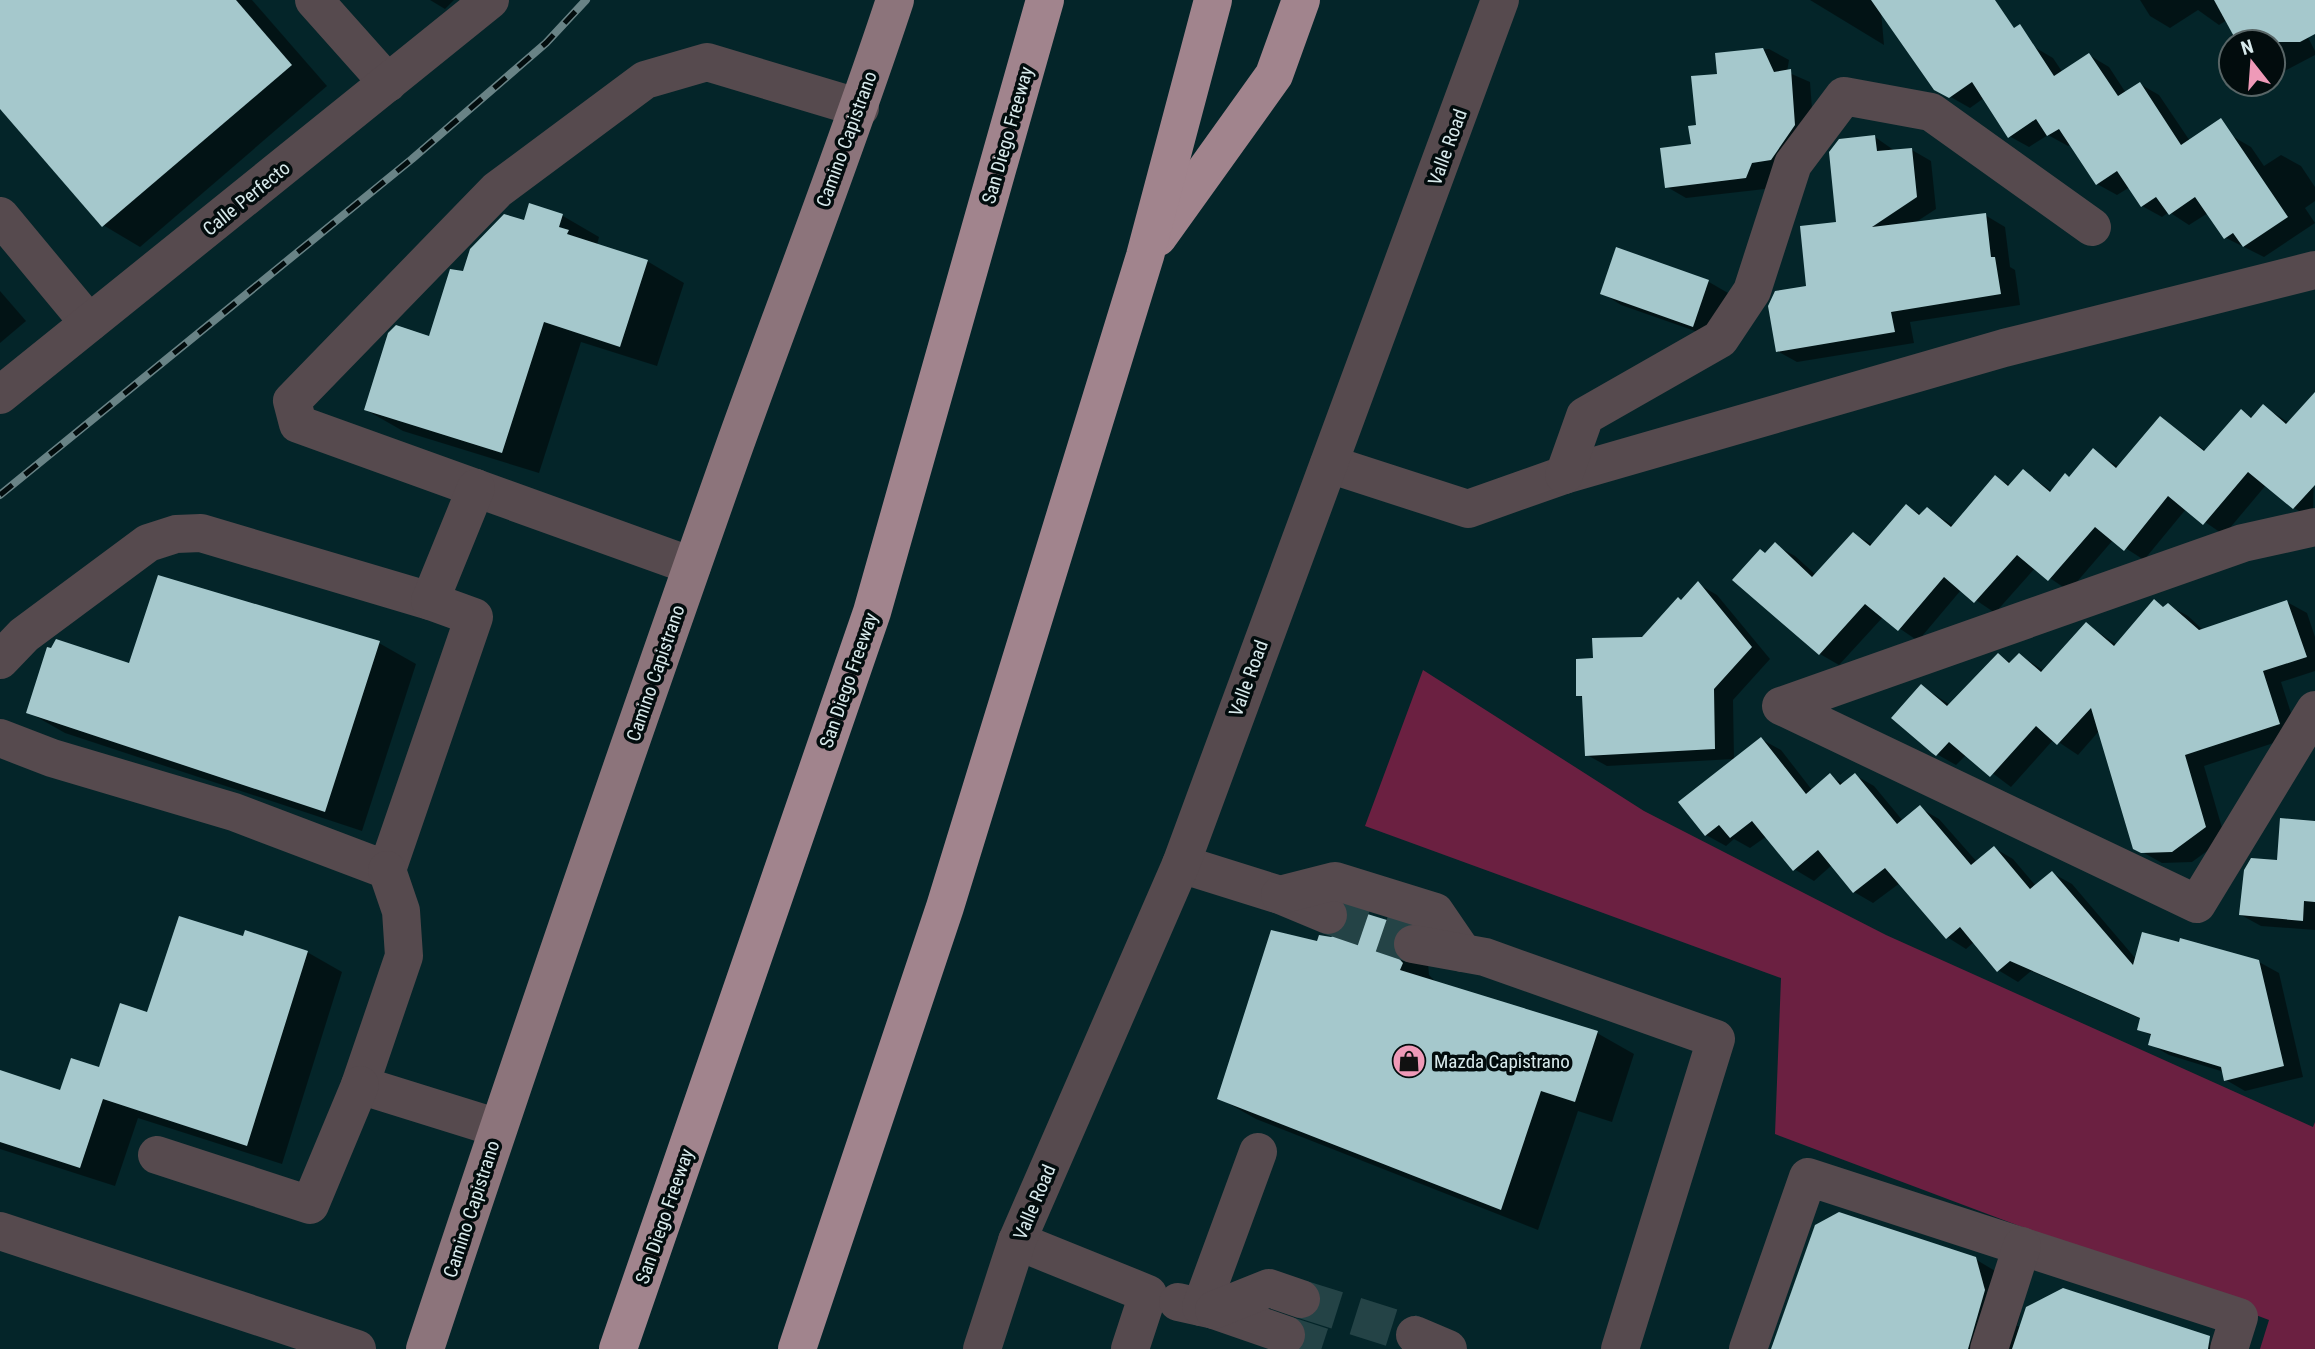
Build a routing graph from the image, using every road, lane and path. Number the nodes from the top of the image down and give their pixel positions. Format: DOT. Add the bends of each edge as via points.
graph roads {
  1 [pos="314,0"];
  2 [pos="490,0"];
  3 [pos="895,0"];
  4 [pos="1045,0"];
  5 [pos="1213,0"];
  6 [pos="1301,0"];
  7 [pos="1500,0"];
  8 [pos="388,83"];
  9 [pos="860,108"];
  10 [pos="0,216"];
  11 [pos="2092,227"];
  12 [pos="1145,256"];
  13 [pos="2315,270"];
  14 [pos="89,323"];
  15 [pos="0,394"];
  16 [pos="1329,464"];
  17 [pos="1564,475"];
  18 [pos="476,488"];
  19 [pos="2315,527"];
  20 [pos="692,566"];
  21 [pos="430,601"];
  22 [pos="0,660"];
  23 [pos="2315,710"];
  24 [pos="0,738"];
  25 [pos="1181,864"];
  26 [pos="387,870"];
  27 [pos="1280,895"];
  28 [pos="1328,915"];
  29 [pos="1413,944"];
  30 [pos="1463,953"];
  31 [pos="360,1085"];
  32 [pos="498,1128"];
  33 [pos="1258,1152"];
  34 [pos="157,1155"];
  35 [pos="0,1231"];
  36 [pos="1017,1241"];
  37 [pos="2022,1246"];
  38 [pos="1149,1294"];
  39 [pos="1301,1299"];
  40 [pos="1208,1309"];
  41 [pos="1286,1335"];
  42 [pos="357,1349"];
  43 [pos="425,1349"];
  44 [pos="618,1349"];
  45 [pos="797,1349"];
  46 [pos="982,1349"];
  47 [pos="1130,1349"];
  48 [pos="1620,1349"];
  49 [pos="1748,1349"];
  50 [pos="1989,1349"];
  51 [pos="2228,1349"];
  1 -- 8 [label="street"];
  2 -- 8 [label="street, Calle Perfecto"];
  3 -- 9 [label="main road, Camino Capistrano"];
  4 -- 44 [label="highway, San Diego Freeway" via="872,612"];
  5 -- 12 [label="highway"];
  6 -- 12 [label="highway" via="1274,75"];
  7 -- 16 [label="street, Valle Road"];
  8 -- 14 [label="street, Calle Perfecto"];
  9 -- 18 [label="street" via="707,62 645,80 497,190 292,401 298,424"];
  9 -- 20 [label="main road, Camino Capistrano"];
  10 -- 14 [label="street"];
  11 -- 17 [label="street" via="1931,112 1844,96 1793,163 1752,291 1720,339 1585,416"];
  12 -- 45 [label="highway" via="945,906"];
  13 -- 17 [label="street" via="2004,348"];
  14 -- 15 [label="street, Calle Perfecto"];
  16 -- 17 [label="street" via="1468,509"];
  16 -- 25 [label="street, Valle Road"];
  18 -- 20 [label="street"];
  18 -- 21 [label="street"];
  19 -- 23 [label="street" via="2243,543 1781,706 2197,904"];
  20 -- 32 [label="main road, Camino Capistrano"];
  21 -- 22 [label="street" via="201,533 176,534 148,543 24,635"];
  21 -- 26 [label="street" via="474,617"];
  24 -- 26 [label="street" via="234,812"];
  25 -- 27 [label="street"];
  25 -- 36 [label="street, Valle Road"];
  26 -- 31 [label="street" via="401,911 404,956"];
  27 -- 28 [label="street"];
  27 -- 30 [label="street" via="1335,881 1435,912"];
  29 -- 30 [label="street"];
  30 -- 48 [label="street" via="1716,1039"];
  31 -- 32 [label="street"];
  31 -- 34 [label="street" via="310,1205"];
  32 -- 43 [label="main road, Camino Capistrano"];
  33 -- 40 [label="street"];
  35 -- 42 [label="street"];
  36 -- 38 [label="street"];
  36 -- 46 [label="street, Valle Road"];
  37 -- 49 [label="street" via="1808,1177"];
  37 -- 50 [label="street"];
  37 -- 51 [label="street" via="2239,1317"];
  38 -- 40 [label="street"];
  38 -- 47 [label="street"];
  39 -- 40 [label="street" via="1269,1288"];
  40 -- 41 [label="street"];
}
